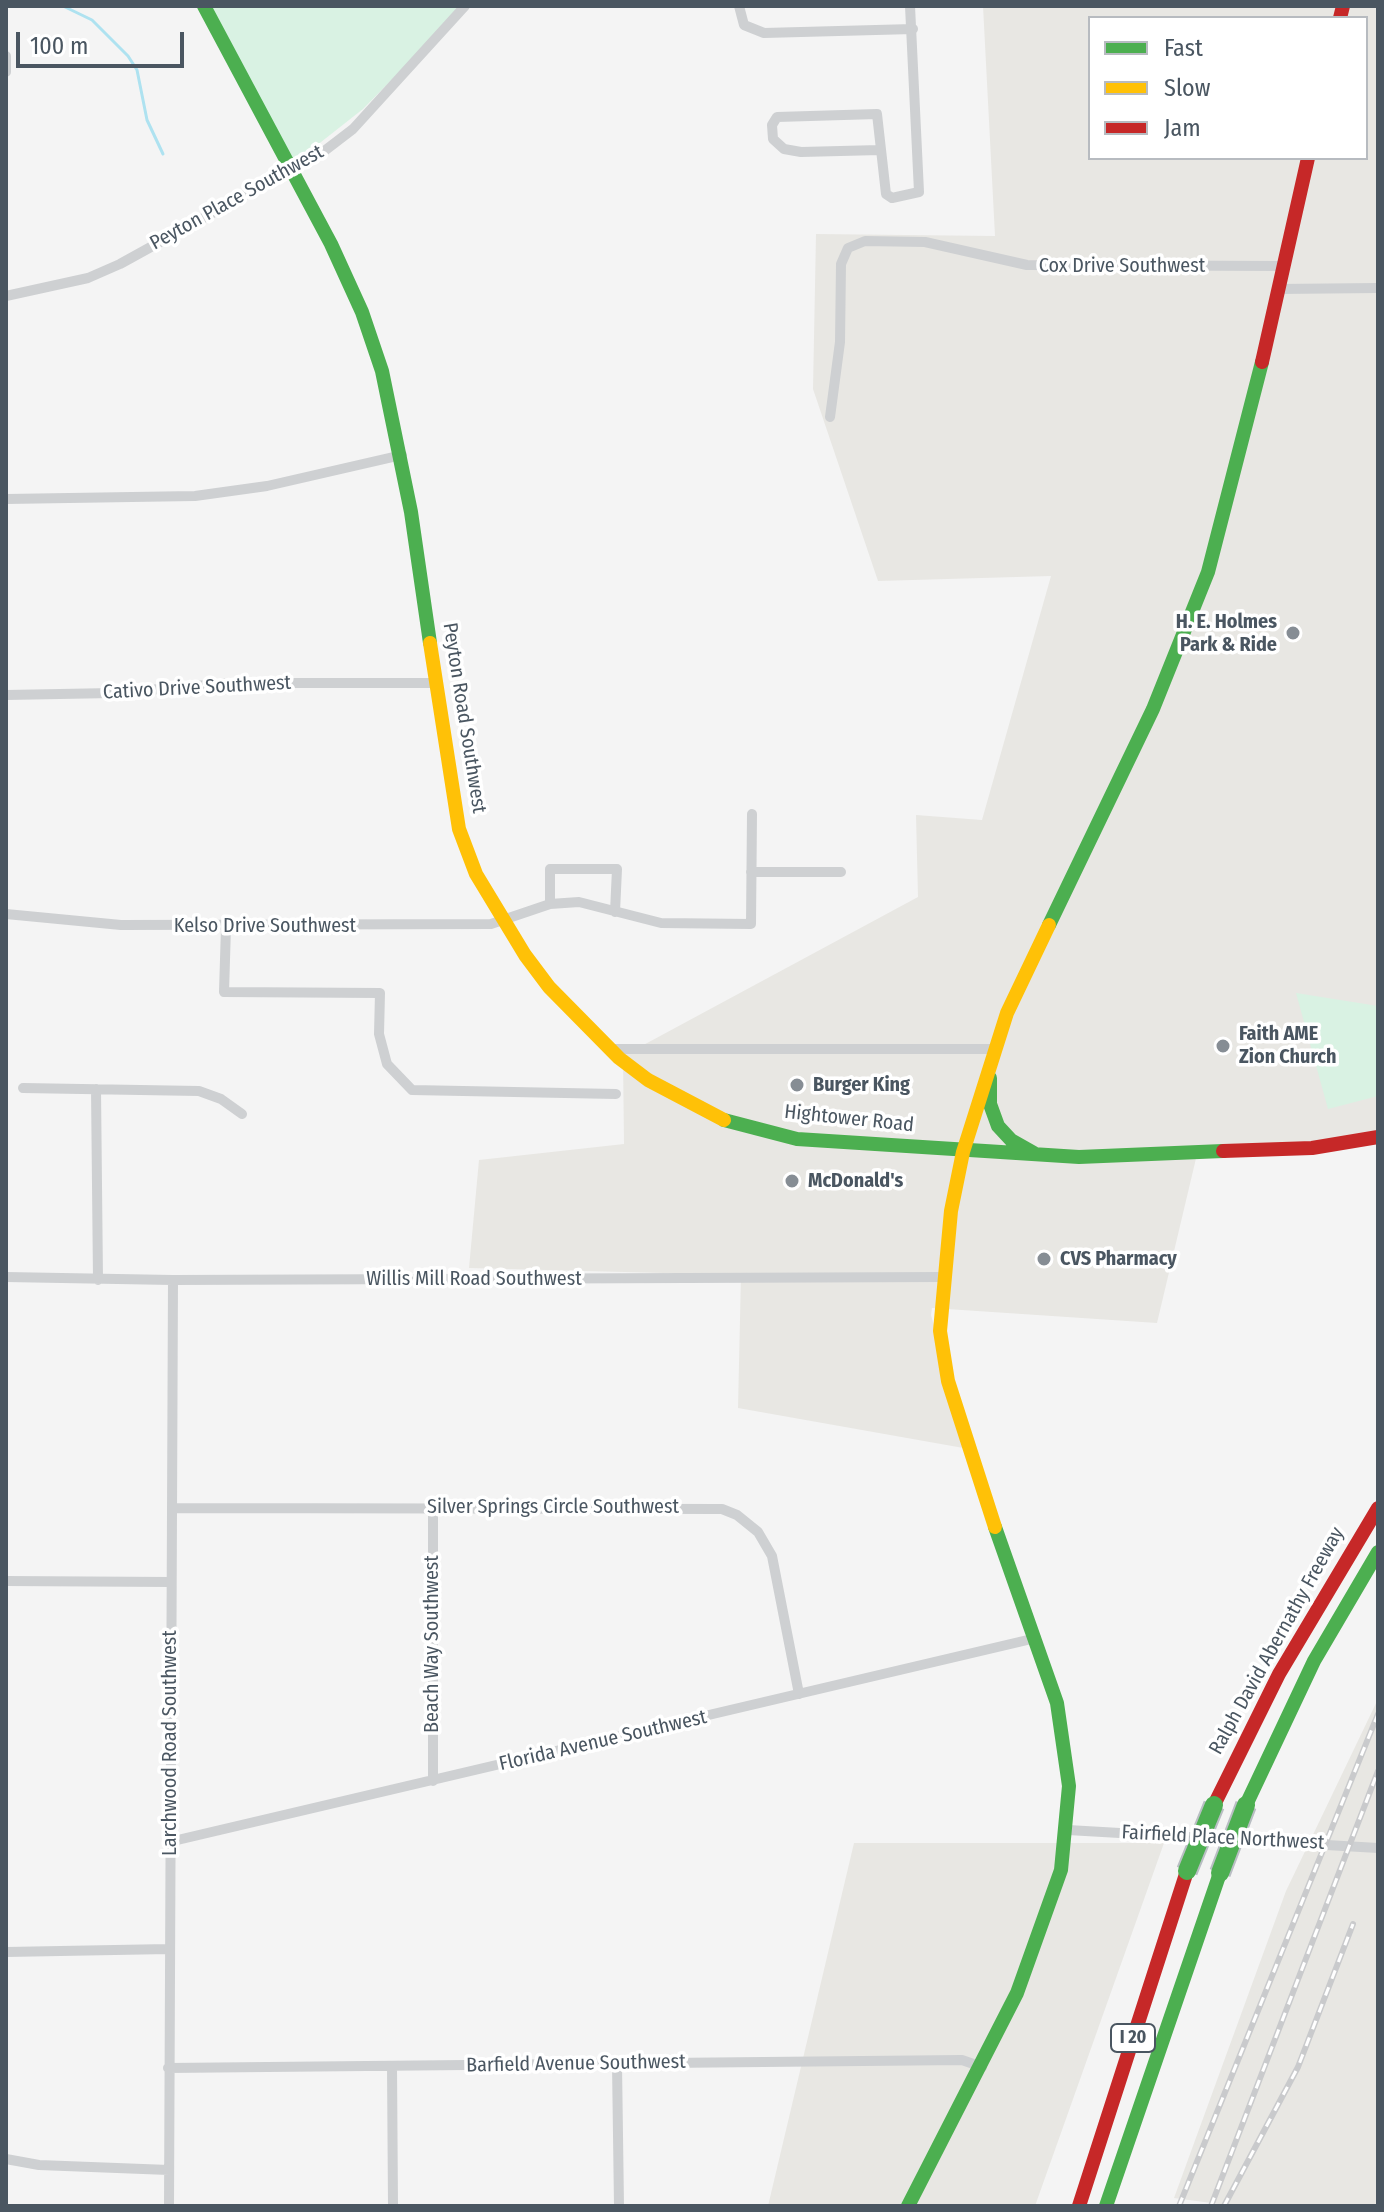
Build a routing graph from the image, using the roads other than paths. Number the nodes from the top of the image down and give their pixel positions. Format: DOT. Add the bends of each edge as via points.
graph roads {
  1 [pos="204,6"];
  2 [pos="465,6"];
  3 [pos="739,6"];
  4 [pos="910,6"];
  5 [pos="913,29"];
  6 [pos="6,56"];
  7 [pos="6,72"];
  8 [pos="880,150"];
  9 [pos="1308,160"];
  10 [pos="291,171"];
  11 [pos="1283,266"];
  12 [pos="1378,288"];
  13 [pos="1278,289"];
  14 [pos="6,296"];
  15 [pos="830,417"];
  16 [pos="402,455"];
  17 [pos="6,499"];
  18 [pos="435,683"];
  19 [pos="6,695"];
  20 [pos="752,814"];
  21 [pos="751,872"];
  22 [pos="841,872"];
  23 [pos="550,904"];
  24 [pos="615,912"];
  25 [pos="6,914"];
  26 [pos="507,921"];
  27 [pos="226,927"];
  28 [pos="610,1049"];
  29 [pos="992,1056"];
  30 [pos="23,1088"];
  31 [pos="91,1089"];
  32 [pos="616,1094"];
  33 [pos="242,1114"];
  34 [pos="1378,1137"];
  35 [pos="963,1152"];
  36 [pos="1039,1156"];
  37 [pos="6,1277"];
  38 [pos="943,1277"];
  39 [pos="98,1280"];
  40 [pos="173,1280"];
  41 [pos="172,1508"];
  42 [pos="433,1508"];
  43 [pos="1378,1508"];
  44 [pos="1378,1552"];
  45 [pos="6,1581"];
  46 [pos="171,1582"];
  47 [pos="1036,1638"];
  48 [pos="799,1694"];
  49 [pos="433,1781"];
  50 [pos="1068,1830"];
  51 [pos="169,1842"];
  52 [pos="1378,1848"];
  53 [pos="169,1949"];
  54 [pos="6,1952"];
  55 [pos="617,2064"];
  56 [pos="392,2066"];
  57 [pos="982,2067"];
  58 [pos="168,2068"];
  59 [pos="6,2159"];
  60 [pos="169,2170"];
  61 [pos="169,2206"];
  62 [pos="393,2206"];
  63 [pos="619,2206"];
  64 [pos="908,2206"];
  65 [pos="1079,2206"];
  66 [pos="1106,2206"];
  1 -- 10 [label="main road, Peyton Road Southwest"];
  2 -- 10 [label="street, Peyton Place Southwest" via="353,129"];
  3 -- 5 [label="street" via="744,25 764,33"];
  4 -- 5 [label="street"];
  5 -- 8 [label="street" via="919,192 892,198 886,194"];
  6 -- 7 [label="street"];
  8 -- 8 [label="street" via="877,114 777,117 772,125 773,139 784,149"];
  9 -- 11 [label="main road"];
  10 -- 14 [label="street, Peyton Place Southwest" via="120,264 88,278"];
  10 -- 16 [label="main road, Peyton Road Southwest" via="362,312"];
  11 -- 13 [label="main road"];
  11 -- 15 [label="street, Cox Drive Southwest" via="1027,265 936,243 865,241 848,248 841,264 840,342"];
  12 -- 13 [label="street"];
  13 -- 29 [label="main road" via="1234,483 1196,605 1153,709 1029,961"];
  16 -- 17 [label="street" via="267,486 195,496"];
  16 -- 18 [label="main road, Peyton Road Southwest"];
  18 -- 19 [label="street, Cativo Drive Southwest" via="230,683"];
  18 -- 26 [label="main road, Peyton Road Southwest" via="459,829 476,874"];
  20 -- 21 [label="street"];
  21 -- 22 [label="street"];
  21 -- 24 [label="street" via="751,924 661,923"];
  23 -- 24 [label="street" via="579,902"];
  23 -- 24 [label="street" via="550,869 617,869"];
  23 -- 26 [label="street"];
  25 -- 27 [label="street, Kelso Drive Southwest" via="121,925"];
  26 -- 27 [label="street, Kelso Drive Southwest"];
  26 -- 28 [label="main road, Peyton Road Southwest" via="549,987"];
  27 -- 32 [label="street" via="224,992 380,993 379,1034 387,1064 412,1090"];
  28 -- 29 [label="street"];
  28 -- 35 [label="main road, Hightower Road" via="676,1098 738,1125 797,1139"];
  29 -- 35 [label="main road"];
  29 -- 36 [label="main road" via="990,1104 998,1126"];
  30 -- 31 [label="street"];
  31 -- 33 [label="street" via="199,1091"];
  31 -- 39 [label="street"];
  34 -- 36 [label="main road, Hightower Road" via="1298,1148"];
  35 -- 36 [label="main road, Hightower Road"];
  35 -- 38 [label="main road"];
  37 -- 39 [label="street, Willis Mill Road Southwest"];
  38 -- 40 [label="street, Willis Mill Road Southwest"];
  38 -- 47 [label="main road" via="940,1331 948,1381"];
  39 -- 40 [label="street, Willis Mill Road Southwest"];
  40 -- 41 [label="street, Larchwood Road Southwest"];
  41 -- 42 [label="street, Silver Springs Circle Southwest"];
  41 -- 46 [label="street, Larchwood Road Southwest"];
  42 -- 48 [label="street, Silver Springs Circle Southwest" via="705,1507 737,1515 758,1532 772,1556"];
  42 -- 49 [label="street, Beach Way Southwest"];
  43 -- 65 [label="main road, Ralph David Abernathy Freeway / I 20, bridge" via="1286,1661 1214,1805 1187,1871"];
  44 -- 66 [label="main road, Ralph David Abernathy Freeway / I 20, bridge" via="1314,1661 1246,1805"];
  45 -- 46 [label="street"];
  46 -- 51 [label="street, Larchwood Road Southwest"];
  47 -- 48 [label="street, Florida Avenue Southwest"];
  47 -- 50 [label="main road" via="1065,1741"];
  48 -- 49 [label="street, Florida Avenue Southwest"];
  49 -- 51 [label="street, Florida Avenue Southwest"];
  50 -- 52 [label="street, Fairfield Place Northwest"];
  50 -- 57 [label="main road" via="1049,1907"];
  51 -- 53 [label="street, Larchwood Road Southwest"];
  53 -- 54 [label="street"];
  53 -- 58 [label="street, Larchwood Road Southwest"];
  55 -- 56 [label="street, Barfield Avenue Southwest"];
  55 -- 57 [label="street, Barfield Avenue Southwest" via="962,2060"];
  55 -- 63 [label="street"];
  56 -- 58 [label="street, Barfield Avenue Southwest"];
  56 -- 62 [label="street"];
  57 -- 64 [label="main road"];
  58 -- 60 [label="street, Larchwood Road Southwest"];
  59 -- 60 [label="street"];
  60 -- 61 [label="street, Larchwood Road Southwest"];
}
